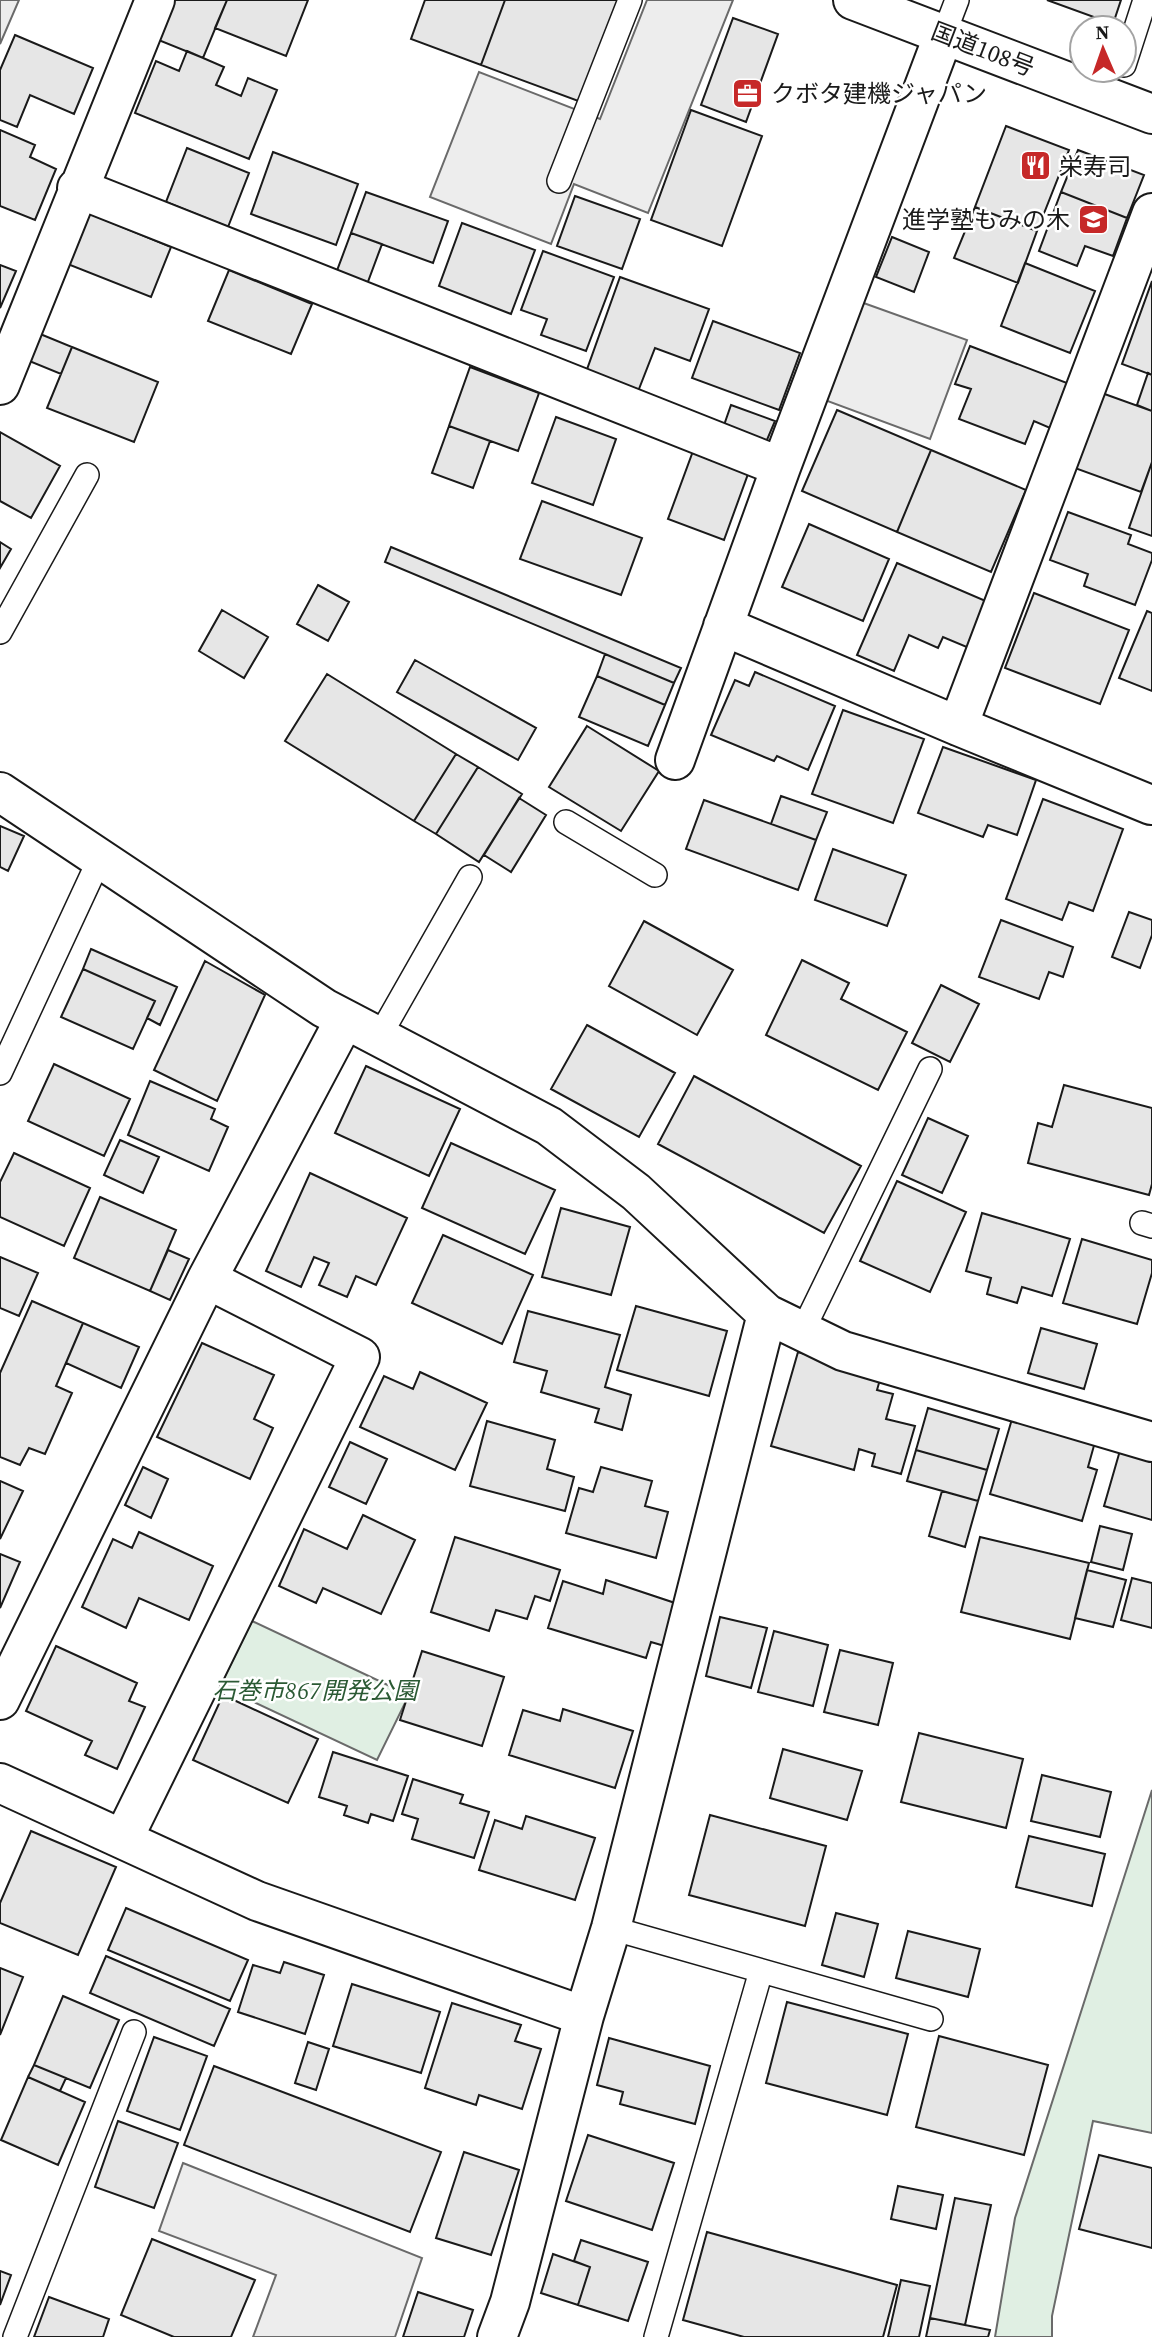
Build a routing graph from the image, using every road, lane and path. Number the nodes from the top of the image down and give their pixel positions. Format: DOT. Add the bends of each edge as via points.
graph roads {
  1 [pos="155,0"];
  2 [pos="630,0"];
  3 [pos="853,0"];
  4 [pos="1145,0"];
  5 [pos="950,17"];
  6 [pos="1138,22"];
  7 [pos="1068,59"];
  8 [pos="1125,84"];
  9 [pos="1152,114"];
  10 [pos="559,181"];
  11 [pos="77,188"];
  12 [pos="1152,213"];
  13 [pos="0,385"];
  14 [pos="781,467"];
  15 [pos="87,475"];
  16 [pos="723,626"];
  17 [pos="0,632"];
  18 [pos="958,726"];
  19 [pos="675,760"];
  20 [pos="0,792"];
  21 [pos="1151,805"];
  22 [pos="566,822"];
  23 [pos="100,858"];
  24 [pos="655,875"];
  25 [pos="470,877"];
  26 [pos="345,1019"];
  27 [pos="379,1037"];
  28 [pos="930,1069"];
  29 [pos="0,1073"];
  30 [pos="207,1279"];
  31 [pos="767,1314"];
  32 [pos="802,1332"];
  33 [pos="1152,1442"];
  34 [pos="0,1700"];
  35 [pos="0,1783"];
  36 [pos="123,1839"];
  37 [pos="611,1928"];
  38 [pos="761,1971"];
  39 [pos="584,2016"];
  40 [pos="931,2019"];
  41 [pos="134,2032"];
  42 [pos="15,2337"];
  43 [pos="497,2337"];
  44 [pos="656,2337"];
  1 -- 11 [label="main road"];
  2 -- 10 [label="lane"];
  3 -- 5 [label="main road, 国道108号"];
  4 -- 6 [label="lane"];
  5 -- 7 [label="main road, 国道108号"];
  5 -- 14 [label="main road"];
  8 -- 9 [label="main road, 国道108号"];
  11 -- 13 [label="main road"];
  11 -- 14 [label="main road"];
  12 -- 18 [label="main road"];
  14 -- 16 [label="main road"];
  15 -- 17 [label="lane"];
  16 -- 18 [label="main road"];
  16 -- 19 [label="main road"];
  18 -- 21 [label="main road"];
  20 -- 23 [label="main road"];
  22 -- 24 [label="lane"];
  23 -- 26 [label="main road"];
  23 -- 29 [label="lane"];
  25 -- 27 [label="lane"];
  26 -- 27 [label="main road"];
  26 -- 30 [label="main road"];
  27 -- 31 [label="main road" via="549,1126 636,1192"];
  28 -- 32 [label="lane"];
  30 -- 34 [label="main road"];
  30 -- 36 [label="main road" via="360,1357"];
  31 -- 32 [label="main road"];
  31 -- 37 [label="main road"];
  32 -- 33 [label="main road" via="844,1351"];
  35 -- 36 [label="main road"];
  36 -- 39 [label="main road" via="257,1901"];
  37 -- 38 [label="lane"];
  37 -- 39 [label="main road"];
  38 -- 40 [label="lane"];
  38 -- 44 [label="lane"];
  39 -- 43 [label="main road"];
  41 -- 42 [label="lane"];
}
